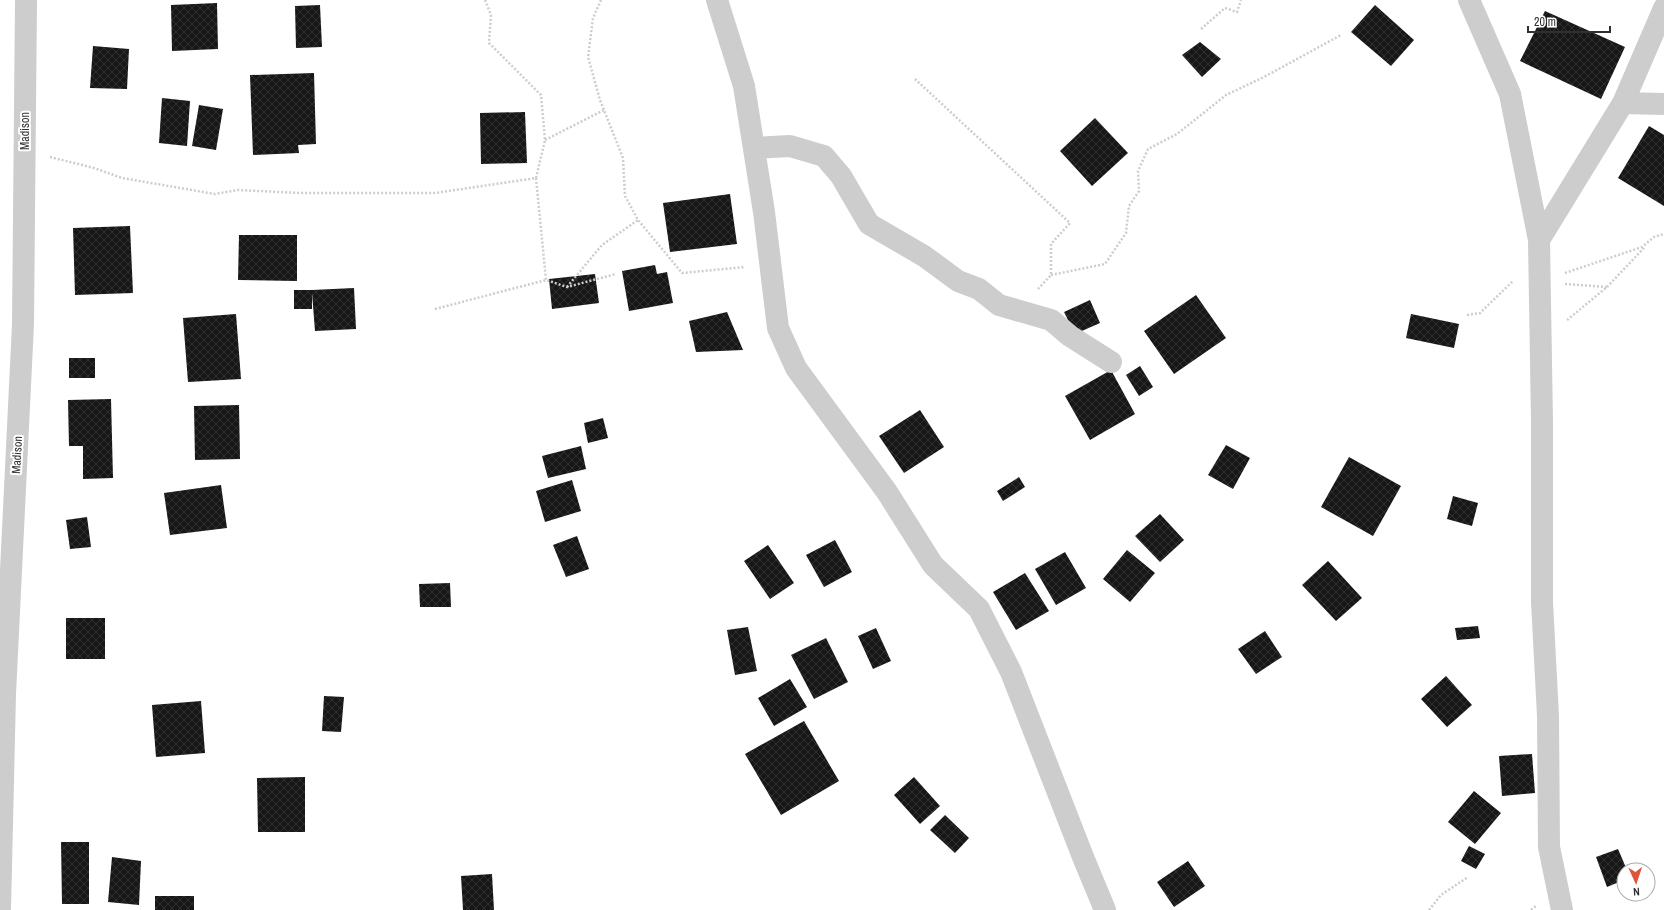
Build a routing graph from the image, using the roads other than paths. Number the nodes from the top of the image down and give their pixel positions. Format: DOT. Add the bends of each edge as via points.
graph roads {
  1 [pos="26,0"];
  2 [pos="717,0"];
  3 [pos="1472,3"];
  4 [pos="1664,8"];
  5 [pos="1623,103"];
  6 [pos="1664,104"];
  7 [pos="754,148"];
  8 [pos="1540,248"];
  9 [pos="1111,362"];
  10 [pos="0,910"];
  11 [pos="1105,910"];
  12 [pos="1562,910"];
  1 -- 10 [label="street, Madison" via="23,324 5,694"];
  2 -- 7 [label="street" via="744,86"];
  3 -- 8 [label="street" via="1510,94"];
  4 -- 5 [label="street"];
  5 -- 6 [label="street"];
  5 -- 8 [label="street"];
  7 -- 9 [label="street" via="790,146 824,156 841,176 869,224 924,256 958,281 979,289 999,305 1052,320 1070,336"];
  7 -- 11 [label="street" via="778,328 796,368 887,492 933,565 978,609 1011,672"];
  8 -- 12 [label="street" via="1542,602 1548,716 1549,847"];
}
